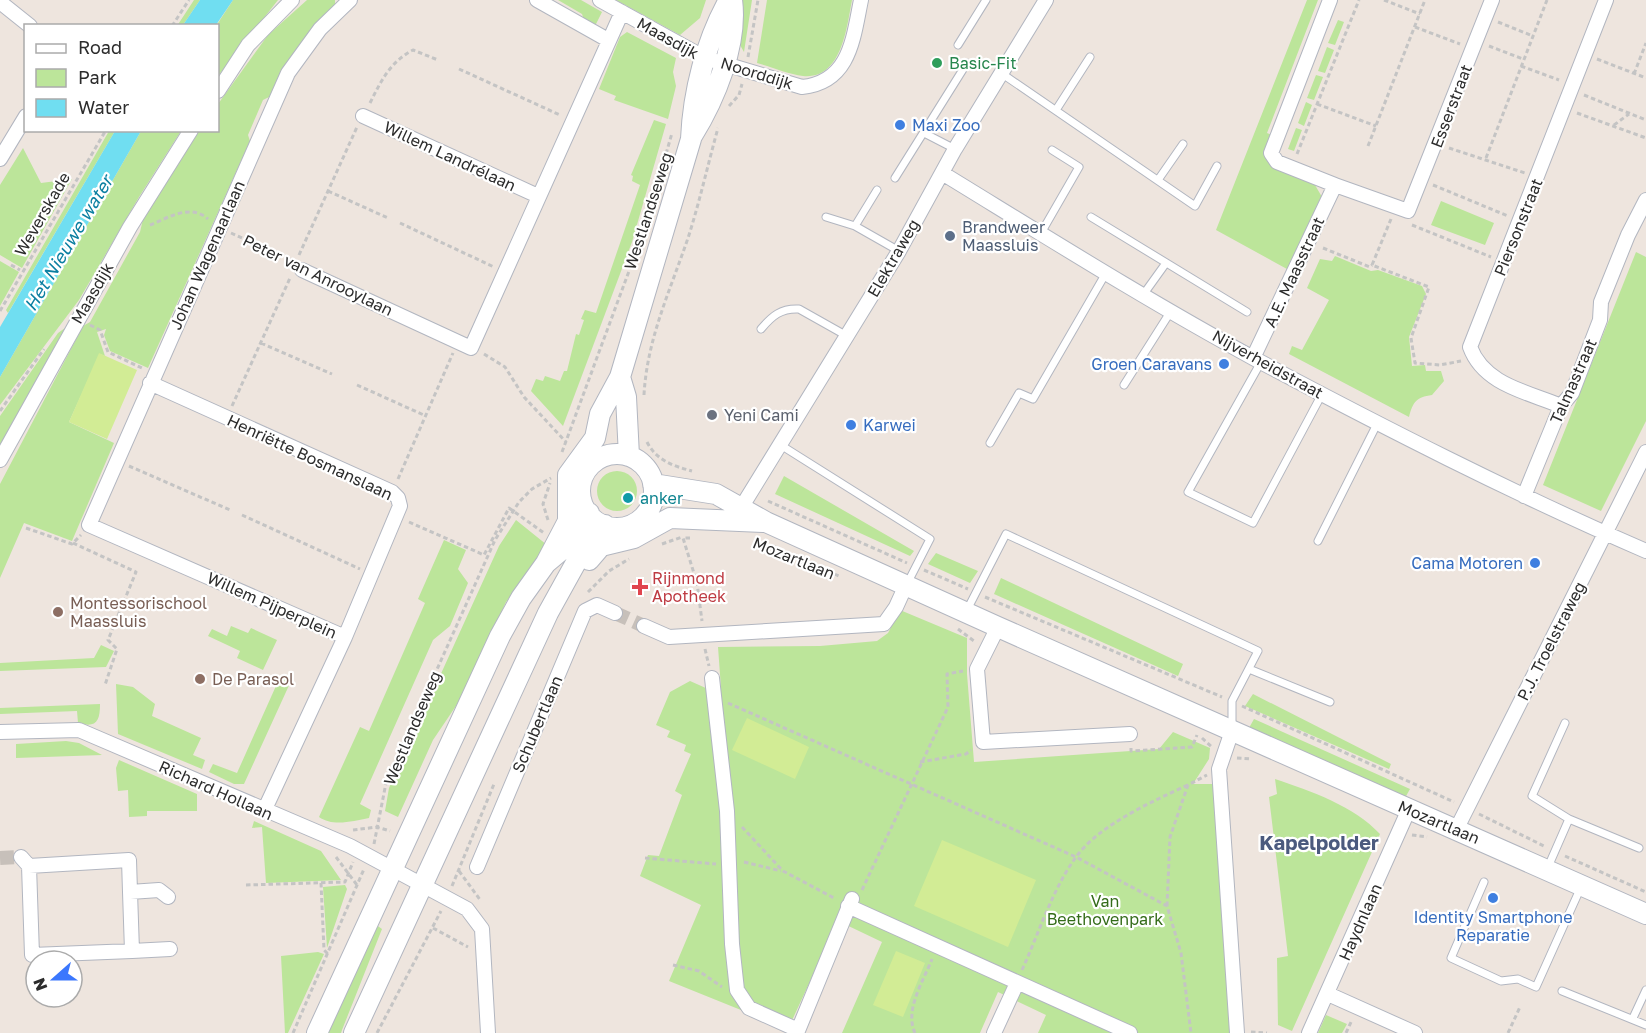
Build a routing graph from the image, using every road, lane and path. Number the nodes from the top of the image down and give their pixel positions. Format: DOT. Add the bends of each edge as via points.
graph roads {
  1 [pos="189,0"];
  2 [pos="292,0"];
  3 [pos="350,0"];
  4 [pos="537,0"];
  5 [pos="600,0"];
  6 [pos="730,0"];
  7 [pos="758,0"];
  8 [pos="861,0"];
  9 [pos="986,0"];
  10 [pos="1330,0"];
  11 [pos="1359,0"];
  12 [pos="1384,0"];
  13 [pos="1425,0"];
  14 [pos="1492,0"];
  15 [pos="1547,0"];
  16 [pos="1606,0"];
  17 [pos="0,2"];
  18 [pos="1040,2"];
  19 [pos="622,12"];
  20 [pos="1420,14"];
  21 [pos="1494,21"];
  22 [pos="28,24"];
  23 [pos="173,24"];
  24 [pos="1415,27"];
  25 [pos="1533,36"];
  26 [pos="608,40"];
  27 [pos="1646,43"];
  28 [pos="958,45"];
  29 [pos="1480,45"];
  30 [pos="1090,57"];
  31 [pos="1594,58"];
  32 [pos="1523,59"];
  33 [pos="438,60"];
  34 [pos="714,61"];
  35 [pos="967,63"];
  36 [pos="1521,66"];
  37 [pos="459,69"];
  38 [pos="745,70"];
  39 [pos="1001,73"];
  40 [pos="1634,74"];
  41 [pos="1646,78"];
  42 [pos="1574,88"];
  43 [pos="219,89"];
  44 [pos="1317,104"];
  45 [pos="727,108"];
  46 [pos="1566,108"];
  47 [pos="1056,110"];
  48 [pos="1629,114"];
  49 [pos="363,116"];
  50 [pos="24,119"];
  51 [pos="572,120"];
  52 [pos="721,120"];
  53 [pos="1646,120"];
  54 [pos="675,123"];
  55 [pos="1376,126"];
  56 [pos="1613,126"];
  57 [pos="105,132"];
  58 [pos="190,132"];
  59 [pos="924,133"];
  60 [pos="1646,138"];
  61 [pos="1183,144"];
  62 [pos="1436,144"];
  63 [pos="1368,146"];
  64 [pos="955,149"];
  65 [pos="1052,150"];
  66 [pos="1271,153"];
  67 [pos="0,159"];
  68 [pos="1486,159"];
  69 [pos="1217,166"];
  70 [pos="662,168"];
  71 [pos="942,173"];
  72 [pos="895,178"];
  73 [pos="1538,178"];
  74 [pos="1158,180"];
  75 [pos="1422,181"];
  76 [pos="1335,185"];
  77 [pos="877,190"];
  78 [pos="328,191"];
  79 [pos="538,196"];
  80 [pos="1646,200"];
  81 [pos="1402,209"];
  82 [pos="826,217"];
  83 [pos="388,218"];
  84 [pos="1090,218"];
  85 [pos="1520,222"];
  86 [pos="400,224"];
  87 [pos="855,226"];
  88 [pos="130,227"];
  89 [pos="219,228"];
  90 [pos="1041,233"];
  91 [pos="643,235"];
  92 [pos="1323,248"];
  93 [pos="899,251"];
  94 [pos="1504,262"];
  95 [pos="1166,263"];
  96 [pos="11,265"];
  97 [pos="1372,265"];
  98 [pos="20,270"];
  99 [pos="302,270"];
  100 [pos="505,273"];
  101 [pos="1106,273"];
  102 [pos="1143,295"];
  103 [pos="1171,310"];
  104 [pos="0,311"];
  105 [pos="1247,312"];
  106 [pos="78,319"];
  107 [pos="761,329"];
  108 [pos="847,336"];
  109 [pos="261,343"];
  110 [pos="465,344"];
  111 [pos="45,348"];
  112 [pos="1474,359"];
  113 [pos="1257,360"];
  114 [pos="333,374"];
  115 [pos="620,377"];
  116 [pos="152,378"];
  117 [pos="357,385"];
  118 [pos="1124,385"];
  119 [pos="1322,394"];
  120 [pos="607,400"];
  121 [pos="644,402"];
  122 [pos="1561,406"];
  123 [pos="0,411"];
  124 [pos="426,416"];
  125 [pos="1377,424"];
  126 [pos="990,443"];
  127 [pos="779,444"];
  128 [pos="1646,452"];
  129 [pos="605,456"];
  130 [pos="629,456"];
  131 [pos="0,460"];
  132 [pos="116,460"];
  133 [pos="552,477"];
  134 [pos="653,484"];
  135 [pos="392,492"];
  136 [pos="1524,496"];
  137 [pos="745,500"];
  138 [pos="651,505"];
  139 [pos="230,510"];
  140 [pos="513,511"];
  141 [pos="589,513"];
  142 [pos="242,515"];
  143 [pos="396,516"];
  144 [pos="766,522"];
  145 [pos="89,525"];
  146 [pos="605,525"];
  147 [pos="26,528"];
  148 [pos="1606,533"];
  149 [pos="692,537"];
  150 [pos="556,541"];
  151 [pos="1318,541"];
  152 [pos="73,543"];
  153 [pos="772,546"];
  154 [pos="1646,551"];
  155 [pos="802,560"];
  156 [pos="587,562"];
  157 [pos="546,563"];
  158 [pos="802,566"];
  159 [pos="914,566"];
  160 [pos="362,569"];
  161 [pos="603,576"];
  162 [pos="843,577"];
  163 [pos="850,580"];
  164 [pos="565,582"];
  165 [pos="842,582"];
  166 [pos="906,585"];
  167 [pos="975,592"];
  168 [pos="615,613"];
  169 [pos="966,613"];
  170 [pos="644,626"];
  171 [pos="998,627"];
  172 [pos="703,635"];
  173 [pos="345,638"];
  174 [pos="977,669"];
  175 [pos="1249,669"];
  176 [pos="712,678"];
  177 [pos="105,685"];
  178 [pos="716,697"];
  179 [pos="1232,702"];
  180 [pos="1330,702"];
  181 [pos="1565,723"];
  182 [pos="1232,731"];
  183 [pos="0,732"];
  184 [pos="1198,733"];
  185 [pos="1130,734"];
  186 [pos="983,742"];
  187 [pos="920,762"];
  188 [pos="1219,769"];
  189 [pos="911,785"];
  190 [pos="1188,785"];
  191 [pos="1466,807"];
  192 [pos="1409,809"];
  193 [pos="264,811"];
  194 [pos="727,811"];
  195 [pos="1569,819"];
  196 [pos="364,829"];
  197 [pos="1456,830"];
  198 [pos="320,835"];
  199 [pos="1639,848"];
  200 [pos="363,853"];
  201 [pos="1076,857"];
  202 [pos="393,867"];
  203 [pos="477,867"];
  204 [pos="1547,870"];
  205 [pos="348,874"];
  206 [pos="1484,882"];
  207 [pos="321,883"];
  208 [pos="424,884"];
  209 [pos="246,885"];
  210 [pos="1582,885"];
  211 [pos="357,886"];
  212 [pos="130,892"];
  213 [pos="168,897"];
  214 [pos="447,897"];
  215 [pos="850,902"];
  216 [pos="1167,906"];
  217 [pos="1646,914"];
  218 [pos="433,928"];
  219 [pos="937,946"];
  220 [pos="470,948"];
  221 [pos="170,949"];
  222 [pos="132,951"];
  223 [pos="328,954"];
  224 [pos="673,965"];
  225 [pos="1017,983"];
  226 [pos="725,989"];
  227 [pos="1646,990"];
  228 [pos="1562,991"];
  229 [pos="1328,994"];
  230 [pos="1520,1007"];
  231 [pos="749,1008"];
  232 [pos="1633,1018"];
  233 [pos="1646,1025"];
  234 [pos="759,1026"];
  235 [pos="797,1032"];
  236 [pos="293,1033"];
  237 [pos="317,1033"];
  238 [pos="354,1033"];
  239 [pos="377,1033"];
  240 [pos="488,1033"];
  241 [pos="915,1033"];
  242 [pos="994,1033"];
  243 [pos="1130,1033"];
  244 [pos="1191,1033"];
  245 [pos="1237,1033"];
  246 [pos="1310,1033"];
  247 [pos="1415,1033"];
  248 [pos="1508,1033"];
  1 -- 23 [label="path"];
  2 -- 43 [label="street" via="248,45"];
  3 -- 89 [label="street, Johan Wagenaarlaan" via="320,29 288,73"];
  4 -- 26 [label="street"];
  5 -- 19 [label="street, Maasdijk"];
  6 -- 34 [label="main road, Westlandseweg" via="735,19"];
  7 -- 38 [label="path"];
  8 -- 38 [label="street, Noorddijk" via="850,50 832,77 802,87"];
  9 -- 28 [label="lane"];
  10 -- 66 [label="street"];
  11 -- 44 [label="path"];
  12 -- 20 [label="path"];
  13 -- 20 [label="path"];
  14 -- 29 [label="street, Esserstraat"];
  15 -- 25 [label="path"];
  16 -- 42 [label="street, Piersonstraat"];
  17 -- 22 [label="street"];
  18 -- 39 [label="street, Elektraweg"];
  19 -- 26 [label="street"];
  19 -- 34 [label="street, Maasdijk"];
  20 -- 24 [label="path"];
  21 -- 25 [label="path"];
  24 -- 29 [label="path" via="1462,44 1464,41"];
  24 -- 55 [label="path"];
  25 -- 32 [label="path"];
  26 -- 51 [label="street"];
  27 -- 40 [label="path"];
  29 -- 32 [label="path"];
  29 -- 62 [label="street, Esserstraat"];
  30 -- 47 [label="lane"];
  31 -- 40 [label="path"];
  32 -- 36 [label="path"];
  33 -- 49 [label="path" via="413,50 399,57 383,76"];
  34 -- 38 [label="street, Noorddijk"];
  34 -- 115 [label="main road, Westlandseweg" via="706,113 691,139"];
  35 -- 59 [label="lane"];
  36 -- 42 [label="path"];
  36 -- 68 [label="path"];
  37 -- 51 [label="path"];
  38 -- 45 [label="path" via="739,95"];
  39 -- 47 [label="lane"];
  39 -- 64 [label="street, Elektraweg"];
  40 -- 41 [label="path"];
  42 -- 46 [label="street, Piersonstraat"];
  42 -- 48 [label="path"];
  44 -- 55 [label="path"];
  44 -- 66 [label="path" via="1296,155"];
  46 -- 56 [label="path"];
  46 -- 73 [label="street, Piersonstraat"];
  47 -- 74 [label="lane"];
  48 -- 53 [label="path"];
  48 -- 56 [label="path"];
  49 -- 79 [label="street, Willem Landrélaan"];
  50 -- 67 [label="street"];
  51 -- 79 [label="street"];
  52 -- 121 [label="path" via="688,236 658,317 647,364"];
  54 -- 70 [label="path, Westlandseweg"];
  55 -- 63 [label="path"];
  56 -- 60 [label="path"];
  57 -- 104 [label="path, Weverskade"];
  58 -- 88 [label="street, Maasdijk"];
  59 -- 64 [label="lane"];
  59 -- 72 [label="lane"];
  61 -- 74 [label="lane"];
  62 -- 68 [label="path" via="1472,158"];
  62 -- 75 [label="street, Esserstraat"];
  64 -- 71 [label="street, Elektraweg"];
  65 -- 90 [label="lane" via="1079,167"];
  66 -- 76 [label="street" via="1277,162"];
  68 -- 73 [label="path"];
  69 -- 74 [label="lane" via="1195,206"];
  71 -- 90 [label="street, Nijverheidstraat"];
  71 -- 93 [label="street, Elektraweg"];
  73 -- 85 [label="street, Piersonstraat"];
  75 -- 81 [label="street, Esserstraat"];
  75 -- 85 [label="path"];
  76 -- 81 [label="street"];
  76 -- 113 [label="street, A.E. Maasstraat"];
  77 -- 87 [label="lane"];
  78 -- 83 [label="path"];
  79 -- 100 [label="street"];
  80 -- 122 [label="street, Talmastraat" via="1601,302 1600,320 1572,393"];
  81 -- 94 [label="path" via="1413,227"];
  81 -- 97 [label="path"];
  82 -- 87 [label="lane"];
  84 -- 95 [label="lane"];
  85 -- 94 [label="street, Piersonstraat"];
  86 -- 100 [label="path"];
  87 -- 93 [label="lane"];
  88 -- 89 [label="path, Peter van Anrooylaan" via="185,212 204,215"];
  88 -- 106 [label="street, Maasdijk"];
  89 -- 99 [label="path, Peter van Anrooylaan" via="294,261"];
  89 -- 116 [label="street, Johan Wagenaarlaan"];
  90 -- 101 [label="street, Nijverheidstraat"];
  91 -- 110 [label="path, Westlandseweg" via="566,442 524,397 505,367"];
  92 -- 97 [label="path"];
  93 -- 108 [label="street, Elektraweg"];
  94 -- 112 [label="street, Piersonstraat" via="1470,347"];
  95 -- 102 [label="lane"];
  95 -- 105 [label="lane"];
  96 -- 98 [label="path"];
  97 -- 112 [label="path" via="1430,287 1411,338 1415,363"];
  99 -- 110 [label="street, Peter van Anrooylaan"];
  100 -- 110 [label="street"];
  101 -- 102 [label="street, Nijverheidstraat"];
  101 -- 126 [label="lane" via="1033,399 1019,393"];
  102 -- 103 [label="street, Nijverheidstraat"];
  103 -- 113 [label="street, Nijverheidstraat"];
  103 -- 118 [label="lane"];
  106 -- 116 [label="path" via="100,330 108,352"];
  106 -- 131 [label="street, Maasdijk"];
  107 -- 108 [label="lane" via="774,314 799,309"];
  108 -- 127 [label="street, Elektraweg"];
  109 -- 114 [label="path"];
  110 -- 124 [label="path"];
  111 -- 123 [label="path"];
  112 -- 122 [label="street" via="1504,385"];
  113 -- 119 [label="street, Nijverheidstraat"];
  113 -- 119 [label="lane" via="1188,492 1253,524"];
  115 -- 120 [label="main road, Westlandseweg"];
  115 -- 130 [label="main road, Westlandseweg" via="626,397"];
  116 -- 132 [label="street, Johan Wagenaarlaan"];
  116 -- 135 [label="street, Henriëtte Bosmanslaan"];
  117 -- 124 [label="path"];
  119 -- 125 [label="street, Nijverheidstraat"];
  120 -- 129 [label="main road"];
  120 -- 150 [label="main road, Westlandseweg" via="594,438 568,475 568,521"];
  122 -- 136 [label="street, Talmastraat"];
  124 -- 135 [label="path"];
  125 -- 136 [label="street, Nijverheidstraat"];
  125 -- 151 [label="lane"];
  127 -- 137 [label="street, Elektraweg"];
  127 -- 159 [label="lane" via="930,539"];
  128 -- 148 [label="street, P.J. Troelstraweg"];
  129 -- 130 [label="main road"];
  129 -- 141 [label="main road" via="591,466 582,481 582,498"];
  130 -- 134 [label="main road" via="645,467"];
  132 -- 139 [label="path"];
  132 -- 145 [label="street, Johan Wagenaarlaan"];
  133 -- 140 [label="path, Westlandseweg" via="532,489"];
  134 -- 137 [label="main road, Mozartlaan"];
  134 -- 138 [label="main road"];
  135 -- 143 [label="street, Henriëtte Bosmanslaan" via="400,506"];
  136 -- 148 [label="street, Nijverheidstraat"];
  137 -- 138 [label="main road, Mozartlaan"];
  137 -- 144 [label="main road, Mozartlaan"];
  137 -- 159 [label="path"];
  138 -- 146 [label="main road" via="643,517 630,525"];
  140 -- 143 [label="path" via="509,508 484,555"];
  140 -- 150 [label="path"];
  140 -- 200 [label="path, Westlandseweg" via="495,540 386,783 376,839"];
  141 -- 146 [label="main road"];
  141 -- 157 [label="main road" via="565,547"];
  142 -- 160 [label="path"];
  143 -- 173 [label="street, Henriëtte Bosmanslaan"];
  144 -- 156 [label="main road" via="670,518 634,538 601,546"];
  144 -- 166 [label="main road, Mozartlaan"];
  145 -- 152 [label="path"];
  145 -- 173 [label="street, Willem Pijperplein"];
  146 -- 164 [label="main road"];
  147 -- 152 [label="path"];
  148 -- 154 [label="street, Nijverheidstraat"];
  148 -- 191 [label="street, P.J. Troelstraweg"];
  149 -- 172 [label="path" via="683,538 697,583"];
  150 -- 157 [label="main road, Westlandseweg"];
  152 -- 177 [label="path" via="136,572 108,640 117,649"];
  153 -- 155 [label="path, Mozartlaan"];
  155 -- 158 [label="path"];
  155 -- 162 [label="path, Mozartlaan"];
  156 -- 161 [label="path"];
  156 -- 164 [label="main road"];
  157 -- 202 [label="main road" via="500,636"];
  159 -- 166 [label="lane"];
  159 -- 167 [label="path"];
  162 -- 163 [label="path, Mozartlaan"];
  162 -- 165 [label="path"];
  164 -- 208 [label="main road"];
  166 -- 169 [label="main road, Mozartlaan"];
  166 -- 172 [label="street" via="884,624"];
  167 -- 169 [label="lane"];
  167 -- 175 [label="lane" via="1006,534 1258,651"];
  167 -- 179 [label="path"];
  168 -- 203 [label="street, Schubertlaan" via="597,605 585,610"];
  169 -- 171 [label="main road, Mozartlaan"];
  170 -- 172 [label="street" via="669,637"];
  171 -- 174 [label="street"];
  171 -- 182 [label="main road, Mozartlaan"];
  172 -- 176 [label="path"];
  173 -- 193 [label="street, Willem Pijperplein"];
  174 -- 186 [label="street"];
  174 -- 187 [label="path" via="947,674 948,707"];
  175 -- 179 [label="lane"];
  175 -- 180 [label="lane"];
  176 -- 178 [label="street"];
  178 -- 189 [label="path"];
  178 -- 194 [label="street"];
  179 -- 182 [label="lane"];
  179 -- 191 [label="path"];
  181 -- 195 [label="lane" via="1532,796"];
  182 -- 188 [label="street"];
  182 -- 192 [label="main road, Mozartlaan"];
  183 -- 193 [label="street, Richard Hollaan" via="79,730"];
  184 -- 185 [label="path" via="1192,747 1131,751"];
  185 -- 186 [label="street"];
  186 -- 187 [label="path" via="966,753"];
  187 -- 189 [label="path"];
  188 -- 190 [label="path"];
  188 -- 245 [label="street"];
  189 -- 201 [label="path"];
  189 -- 215 [label="path" via="861,894"];
  190 -- 201 [label="path" via="1143,806 1085,846"];
  190 -- 216 [label="path" via="1170,837"];
  191 -- 197 [label="street, P.J. Troelstraweg"];
  192 -- 197 [label="main road, Mozartlaan"];
  192 -- 229 [label="street, Haydnlaan"];
  193 -- 198 [label="street, Richard Hollaan"];
  194 -- 215 [label="path" via="783,871"];
  194 -- 231 [label="street" via="737,990"];
  195 -- 199 [label="lane"];
  195 -- 204 [label="lane"];
  196 -- 200 [label="path"];
  197 -- 204 [label="main road, Mozartlaan"];
  198 -- 200 [label="street, Richard Hollaan"];
  198 -- 205 [label="path"];
  200 -- 202 [label="street, Richard Hollaan"];
  200 -- 205 [label="path"];
  200 -- 211 [label="path, Westlandseweg"];
  201 -- 216 [label="path"];
  201 -- 225 [label="path" via="1059,886"];
  202 -- 208 [label="street, Richard Hollaan"];
  202 -- 237 [label="main road"];
  204 -- 210 [label="main road, Mozartlaan"];
  205 -- 207 [label="path" via="345,882"];
  205 -- 211 [label="path"];
  206 -- 210 [label="lane" via="1451,958 1501,981 1518,979 1536,987"];
  207 -- 209 [label="path"];
  207 -- 223 [label="path" via="324,950"];
  208 -- 214 [label="street, Richard Hollaan"];
  208 -- 238 [label="main road"];
  210 -- 217 [label="main road, Mozartlaan"];
  211 -- 223 [label="path, Westlandseweg"];
  212 -- 213 [label="street" via="159,890"];
  212 -- 222 [label="street"];
  212 -- 222 [label="street" via="129,860 25,862 32,955"];
  214 -- 218 [label="path"];
  214 -- 240 [label="street, Richard Hollaan" via="467,909 482,929"];
  215 -- 219 [label="street"];
  215 -- 235 [label="street"];
  216 -- 244 [label="path" via="1181,953"];
  218 -- 220 [label="path"];
  218 -- 239 [label="path"];
  219 -- 225 [label="street"];
  219 -- 241 [label="path" via="912,1009"];
  221 -- 222 [label="street"];
  223 -- 236 [label="path, Westlandseweg"];
  224 -- 226 [label="path" via="699,971"];
  225 -- 242 [label="street"];
  225 -- 243 [label="street"];
  227 -- 232 [label="lane"];
  228 -- 232 [label="lane"];
  229 -- 246 [label="street, Haydnlaan"];
  229 -- 247 [label="street"];
  230 -- 248 [label="path"];
  231 -- 234 [label="street"];
  231 -- 235 [label="street"];
  232 -- 233 [label="lane"];
}
